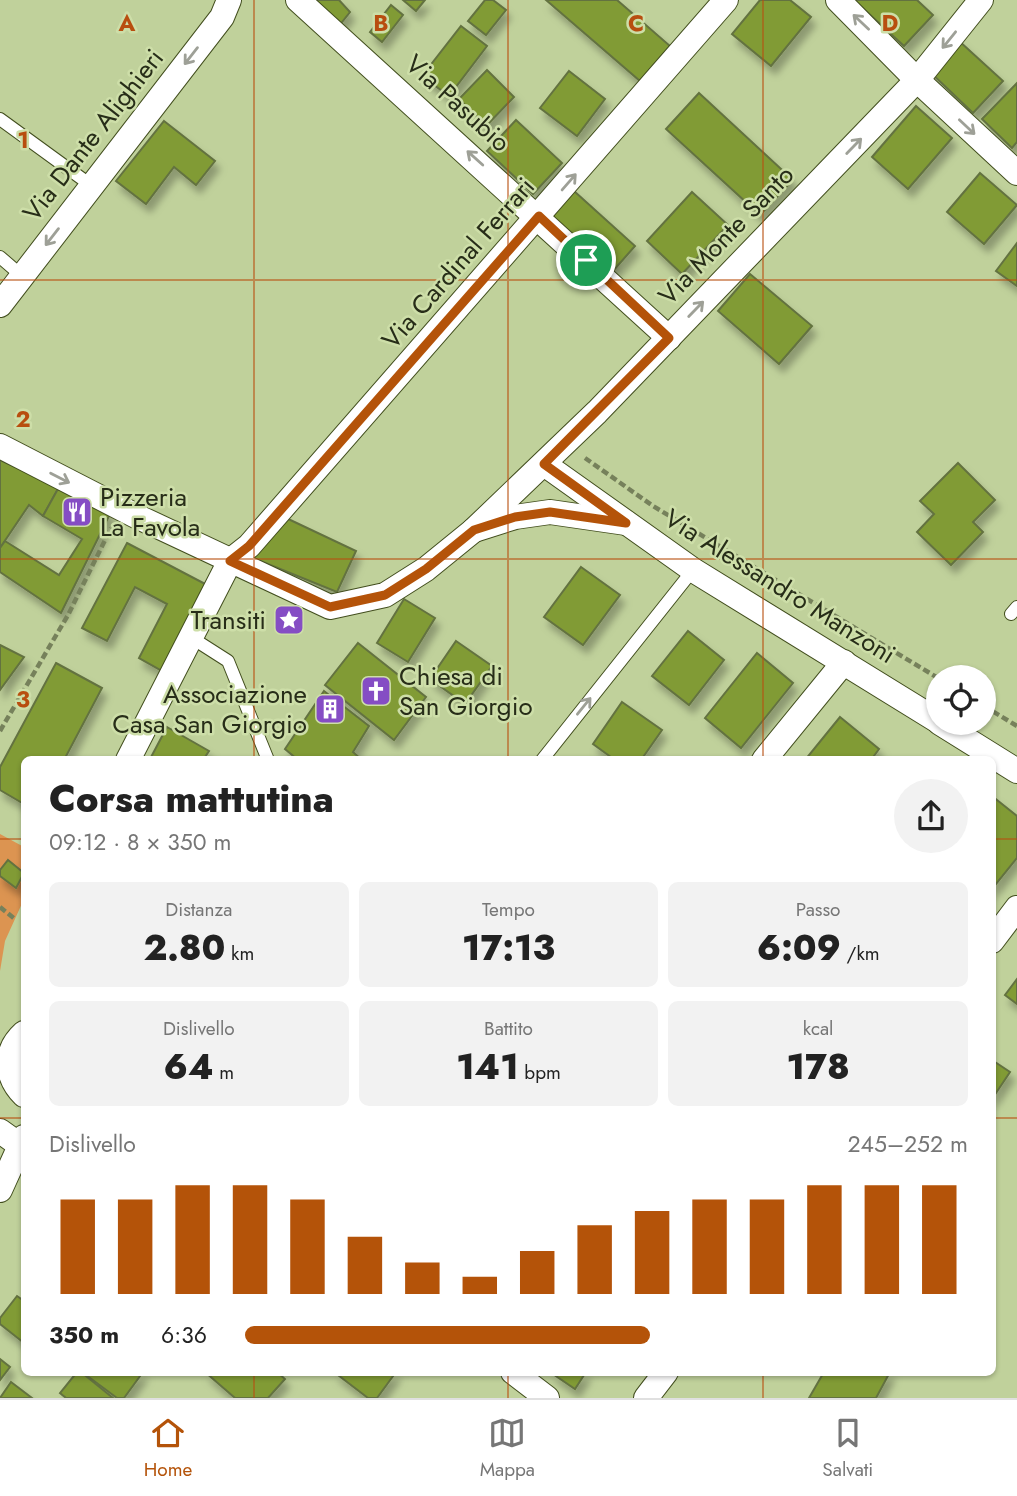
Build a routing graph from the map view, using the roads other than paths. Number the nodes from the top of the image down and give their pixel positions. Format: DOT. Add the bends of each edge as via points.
graph roads {
  1 [pos="229,0"];
  2 [pos="298,0"];
  3 [pos="726,0"];
  4 [pos="838,0"];
  5 [pos="981,0"];
  6 [pos="917,80"];
  7 [pos="0,118"];
  8 [pos="1017,173"];
  9 [pos="92,186"];
  10 [pos="539,216"];
  11 [pos="0,257"];
  12 [pos="22,276"];
  13 [pos="0,305"];
  14 [pos="669,338"];
  15 [pos="0,446"];
  16 [pos="544,464"];
  17 [pos="626,523"];
  18 [pos="474,530"];
  19 [pos="230,561"];
  20 [pos="693,570"];
  21 [pos="192,638"];
  22 [pos="844,662"];
  23 [pos="926,714"];
  24 [pos="960,735"];
  25 [pos="130,756"];
  26 [pos="266,756"];
  27 [pos="545,756"];
  28 [pos="767,756"];
  29 [pos="993,756"];
  30 [pos="996,758"];
  31 [pos="1017,771"];
  32 [pos="1017,908"];
  33 [pos="996,935"];
  34 [pos="21,1037"];
  35 [pos="21,1091"];
  36 [pos="0,1130"];
  37 [pos="21,1140"];
  38 [pos="21,1145"];
  39 [pos="0,1190"];
  40 [pos="518,1376"];
  41 [pos="663,1376"];
  42 [pos="547,1398"];
  43 [pos="646,1398"];
  1 -- 9 [label="street, Via Dante Alighieri, one-way" via="222,17"];
  10 -- 2 [label="street, Via Pasubio, one-way"];
  10 -- 3 [label="street, Via Cardinal Ferrari, one-way"];
  6 -- 4 [label="street, one-way"];
  5 -- 6 [label="street, Via Monte Santo, one-way"];
  6 -- 8 [label="street, one-way"];
  14 -- 6 [label="street, Via Monte Santo, one-way"];
  7 -- 9 [label="lane"];
  9 -- 12 [label="street, Via Dante Alighieri, one-way"];
  10 -- 14 [label="street, Via Pasubio"];
  10 -- 19 [label="street, Via Cardinal Ferrari" via="249,546"];
  11 -- 12 [label="lane"];
  12 -- 13 [label="street, Via Dante Alighieri"];
  14 -- 16 [label="street, Via Monte Santo"];
  15 -- 19 [label="street, Via Alessandro Manzoni, one-way"];
  16 -- 17 [label="street, Via Alessandro Manzoni"];
  16 -- 18 [label="street, Via Monte Santo"];
  17 -- 18 [label="street, Via Alessandro Manzoni" via="550,512"];
  17 -- 20 [label="street, Via Alessandro Manzoni"];
  18 -- 19 [label="street, Via Alessandro Manzoni" via="385,595 355,604 330,607"];
  19 -- 21 [label="street"];
  20 -- 22 [label="street, Via Alessandro Manzoni"];
  27 -- 20 [label="lane, one-way"];
  21 -- 25 [label="street"];
  21 -- 26 [label="lane" via="228,661"];
  22 -- 23 [label="street, Via Alessandro Manzoni"];
  22 -- 28 [label="street"];
  24 -- 29 [label="street, Via Alessandro Manzoni"];
  30 -- 31 [label="street, Via Alessandro Manzoni"];
  32 -- 33 [label="street"];
  34 -- 35 [label="street" via="11,1050 9,1063 10,1076"];
  36 -- 37 [label="street"];
  38 -- 39 [label="street"];
  40 -- 42 [label="street"];
  41 -- 43 [label="street"];
}
